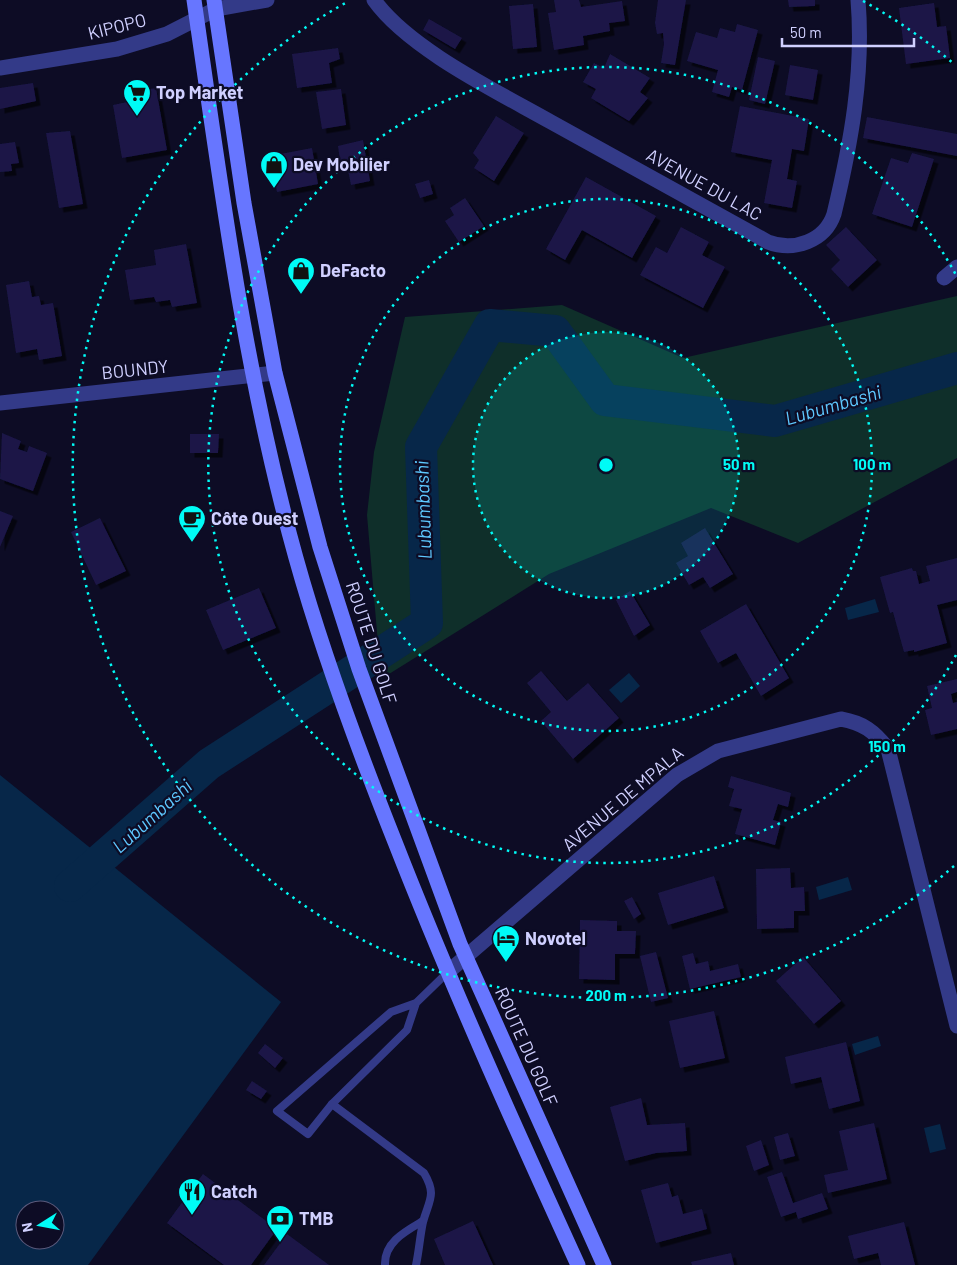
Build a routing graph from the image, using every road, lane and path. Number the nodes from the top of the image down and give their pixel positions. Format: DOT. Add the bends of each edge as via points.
graph roads {
  1 [pos="194,0"];
  2 [pos="267,0"];
  3 [pos="374,0"];
  4 [pos="858,0"];
  5 [pos="215,4"];
  6 [pos="196,17"];
  7 [pos="0,68"];
  8 [pos="957,267"];
  9 [pos="944,278"];
  10 [pos="274,374"];
  11 [pos="253,376"];
  12 [pos="1,405"];
  13 [pos="465,957"];
  14 [pos="448,972"];
  15 [pos="416,1003"];
  16 [pos="957,1026"];
  17 [pos="332,1104"];
  18 [pos="424,1221"];
  19 [pos="385,1265"];
  20 [pos="416,1265"];
  21 [pos="578,1265"];
  22 [pos="604,1265"];
  1 -- 6 [label="main road"];
  2 -- 5 [label="street, KIPOPO"];
  3 -- 4 [label="street, AVENUE DU LAC" via="385,15 411,38 481,83 768,242 785,247 802,244 817,236 830,224 834,214 850,145 859,81"];
  5 -- 6 [label="street, KIPOPO"];
  5 -- 10 [label="main road, ROUTE DU GOLF" via="244,203"];
  6 -- 7 [label="street, KIPOPO" via="167,34 117,49"];
  6 -- 11 [label="main road"];
  8 -- 9 [label="street"];
  10 -- 11 [label="street, BOUNDY"];
  10 -- 13 [label="main road, ROUTE DU GOLF" via="308,503 359,669"];
  11 -- 12 [label="street, BOUNDY"];
  11 -- 14 [label="main road" via="295,554 334,679"];
  13 -- 14 [label="street, AVENUE DE MPALA"];
  13 -- 16 [label="street, AVENUE DE MPALA" via="677,775 697,762 718,751 841,719 857,722 874,731 888,749"];
  13 -- 22 [label="main road, ROUTE DU GOLF"];
  14 -- 15 [label="lane"];
  14 -- 21 [label="main road"];
  15 -- 17 [label="lane" via="407,1030"];
  15 -- 17 [label="lane" via="391,1012 277,1111 308,1134"];
  17 -- 18 [label="lane" via="424,1173 432,1192"];
  18 -- 19 [label="lane" via="407,1230 390,1246 384,1256"];
  18 -- 20 [label="lane"];
}
